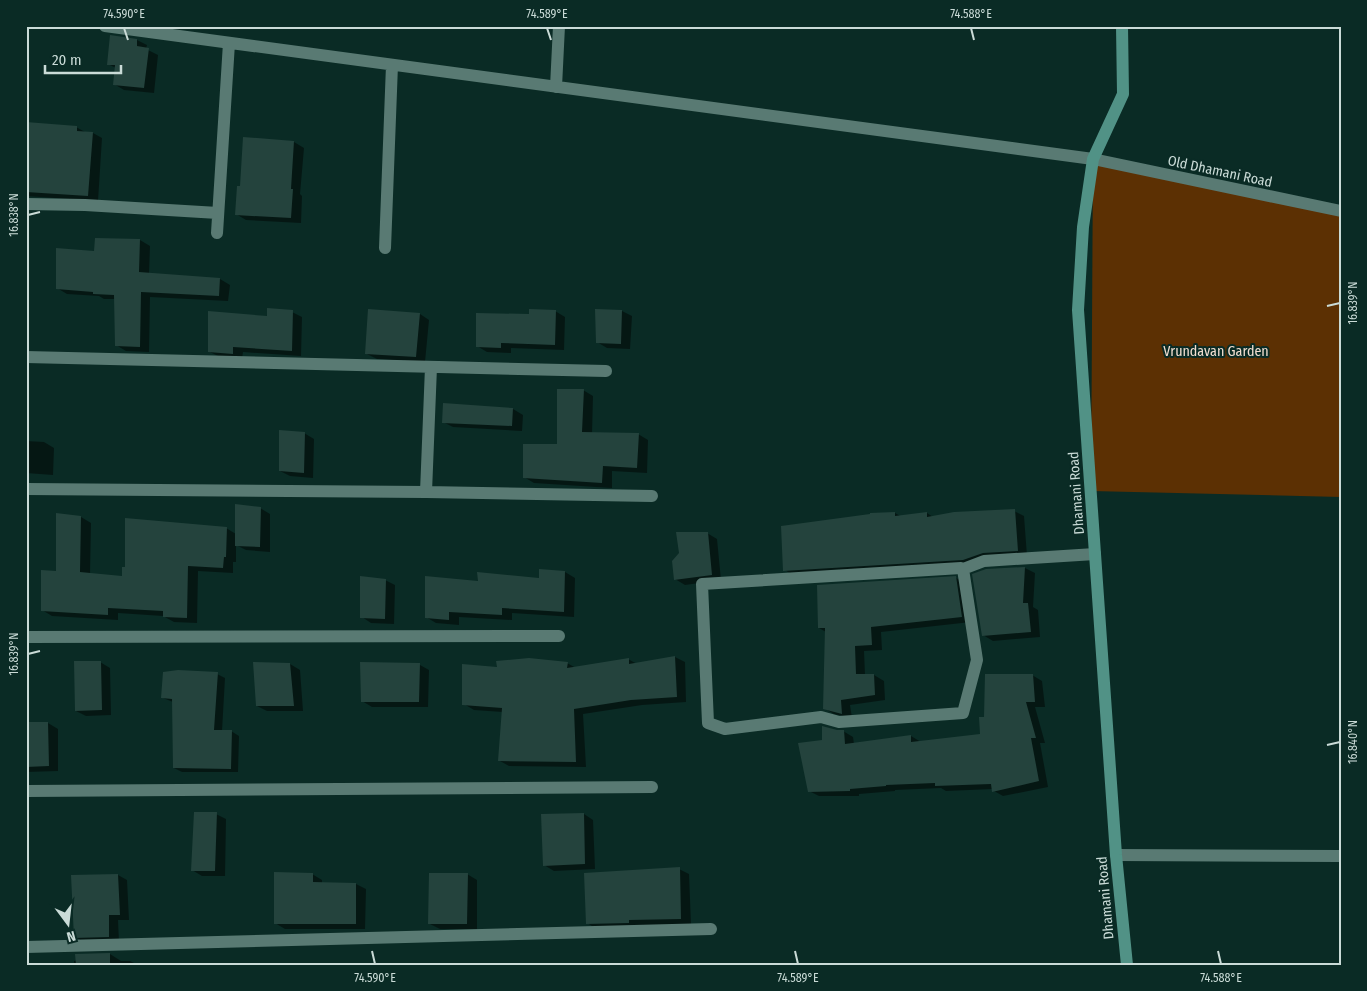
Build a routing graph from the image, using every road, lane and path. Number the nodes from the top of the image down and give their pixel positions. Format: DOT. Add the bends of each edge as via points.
graph roads {
  1 [pos="105,26"];
  2 [pos="559,26"];
  3 [pos="1122,26"];
  4 [pos="229,43"];
  5 [pos="392,65"];
  6 [pos="556,87"];
  7 [pos="1093,159"];
  8 [pos="26,204"];
  9 [pos="1341,211"];
  10 [pos="218,213"];
  11 [pos="217,233"];
  12 [pos="385,248"];
  13 [pos="26,357"];
  14 [pos="431,366"];
  15 [pos="606,371"];
  16 [pos="26,489"];
  17 [pos="426,492"];
  18 [pos="652,496"];
  19 [pos="1095,554"];
  20 [pos="961,568"];
  21 [pos="558,636"];
  22 [pos="26,637"];
  23 [pos="652,787"];
  24 [pos="26,791"];
  25 [pos="1116,855"];
  26 [pos="1341,856"];
  27 [pos="711,929"];
  28 [pos="26,947"];
  29 [pos="1127,965"];
  1 -- 4 [label="street, Old Dhamani Road"];
  2 -- 6 [label="street"];
  3 -- 7 [label="main road, Dhamani Road" via="1122,94"];
  4 -- 5 [label="street, Old Dhamani Road"];
  4 -- 10 [label="street"];
  5 -- 6 [label="street, Old Dhamani Road"];
  5 -- 12 [label="street"];
  6 -- 7 [label="street, Old Dhamani Road"];
  7 -- 9 [label="street, Old Dhamani Road"];
  7 -- 19 [label="main road, Dhamani Road" via="1083,227 1078,310"];
  8 -- 10 [label="street"];
  10 -- 11 [label="street"];
  13 -- 14 [label="street"];
  14 -- 15 [label="street"];
  14 -- 17 [label="street"];
  16 -- 17 [label="street"];
  17 -- 18 [label="street"];
  19 -- 20 [label="street" via="984,561 963,569 977,660 963,713 839,722 821,717 725,729 708,723 702,584"];
  19 -- 25 [label="main road, Dhamani Road"];
  21 -- 22 [label="street"];
  23 -- 24 [label="street"];
  25 -- 26 [label="street"];
  25 -- 29 [label="main road, Dhamani Road"];
  27 -- 28 [label="street"];
}
